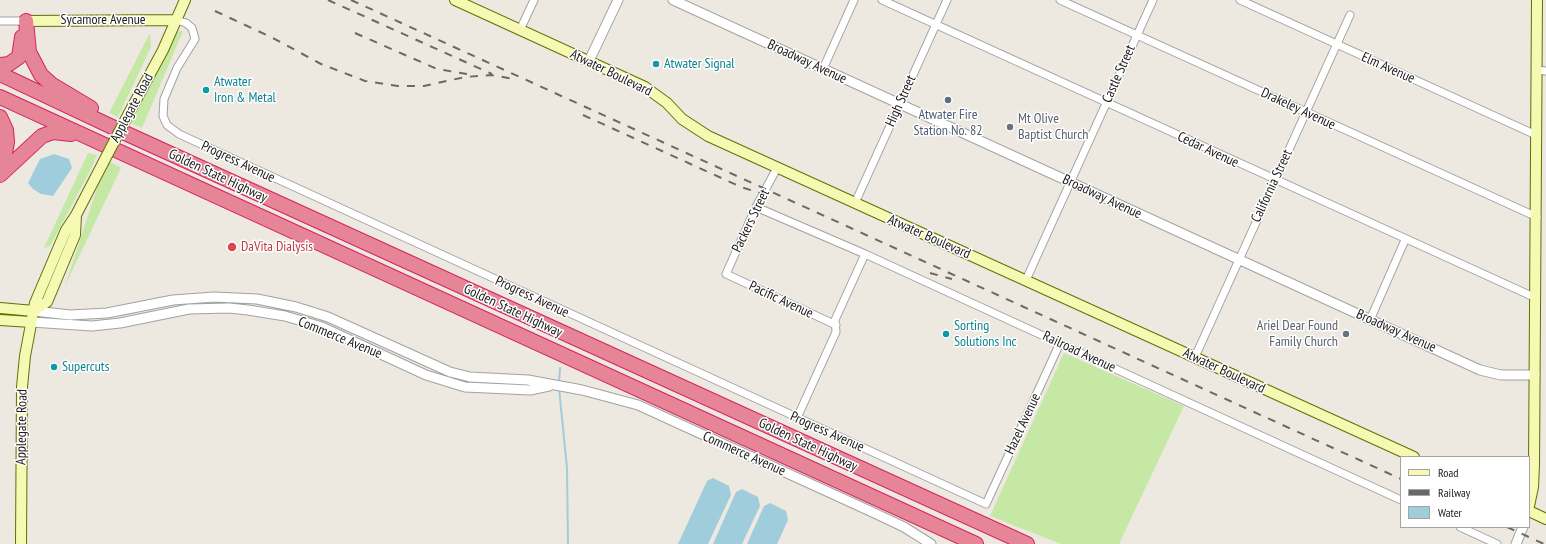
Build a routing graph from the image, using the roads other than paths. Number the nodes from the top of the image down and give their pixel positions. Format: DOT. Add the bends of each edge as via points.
graph roads {
  1 [pos="185,0"];
  2 [pos="455,0"];
  3 [pos="534,0"];
  4 [pos="618,0"];
  5 [pos="673,0"];
  6 [pos="854,0"];
  7 [pos="882,0"];
  8 [pos="947,0"];
  9 [pos="1060,0"];
  10 [pos="1153,0"];
  11 [pos="1240,0"];
  12 [pos="1537,0"];
  13 [pos="1350,15"];
  14 [pos="176,20"];
  15 [pos="0,21"];
  16 [pos="26,21"];
  17 [pos="936,25"];
  18 [pos="520,30"];
  19 [pos="1136,35"];
  20 [pos="1337,44"];
  21 [pos="589,61"];
  22 [pos="0,65"];
  23 [pos="824,69"];
  24 [pos="1541,70"];
  25 [pos="0,74"];
  26 [pos="0,97"];
  27 [pos="1106,103"];
  28 [pos="899,104"];
  29 [pos="1306,113"];
  30 [pos="0,117"];
  31 [pos="125,133"];
  32 [pos="1536,135"];
  33 [pos="87,136"];
  34 [pos="0,160"];
  35 [pos="777,168"];
  36 [pos="0,175"];
  37 [pos="1275,180"];
  38 [pos="1070,182"];
  39 [pos="855,203"];
  40 [pos="756,207"];
  41 [pos="1537,217"];
  42 [pos="1405,240"];
  43 [pos="865,254"];
  44 [pos="1238,260"];
  45 [pos="726,274"];
  46 [pos="1026,280"];
  47 [pos="1536,298"];
  48 [pos="0,308"];
  49 [pos="34,311"];
  50 [pos="0,320"];
  51 [pos="1370,320"];
  52 [pos="31,322"];
  53 [pos="836,325"];
  54 [pos="1060,343"];
  55 [pos="1195,357"];
  56 [pos="1535,375"];
  57 [pos="1546,375"];
  58 [pos="549,386"];
  59 [pos="797,418"];
  60 [pos="1412,456"];
  61 [pos="1400,500"];
  62 [pos="1530,501"];
  63 [pos="986,504"];
  64 [pos="1530,511"];
  65 [pos="1546,519"];
  66 [pos="1462,528"];
  67 [pos="1522,530"];
  68 [pos="21,544"];
  69 [pos="931,544"];
  70 [pos="976,544"];
  71 [pos="1027,544"];
  72 [pos="1497,544"];
  73 [pos="1516,544"];
  74 [pos="1521,544"];
  1 -- 14 [label="main road, Applegate Road"];
  2 -- 18 [label="main road, Atwater Boulevard"];
  3 -- 18 [label="street"];
  4 -- 21 [label="street"];
  5 -- 23 [label="street, Broadway Avenue"];
  6 -- 23 [label="street"];
  7 -- 17 [label="street, Cedar Avenue"];
  8 -- 17 [label="street, High Street"];
  9 -- 19 [label="street, Drakeley Avenue"];
  10 -- 19 [label="street, Castle Street"];
  11 -- 20 [label="street, Elm Avenue"];
  12 -- 24 [label="main road"];
  13 -- 20 [label="street, California Street"];
  14 -- 16 [label="main road, Sycamore Avenue"];
  14 -- 49 [label="main road, Applegate Road, bridge" via="66,230 47,270"];
  14 -- 59 [label="street, Progress Avenue" via="192,28 195,39 177,68 164,99 163,116 167,125 178,134"];
  15 -- 16 [label="street, Sycamore Avenue"];
  16 -- 22 [label="highway" via="19,57 10,64"];
  16 -- 31 [label="highway" via="29,52 41,75"];
  17 -- 27 [label="street, Cedar Avenue"];
  17 -- 28 [label="street, High Street"];
  18 -- 21 [label="main road, Atwater Boulevard"];
  19 -- 27 [label="street, Castle Street"];
  19 -- 29 [label="street, Drakeley Avenue"];
  20 -- 29 [label="street, California Street"];
  20 -- 32 [label="street, Elm Avenue"];
  21 -- 35 [label="main road, Atwater Boulevard" via="645,87 667,103 682,119 708,136"];
  23 -- 28 [label="street, Broadway Avenue"];
  24 -- 32 [label="main road"];
  25 -- 31 [label="highway, Golden State Highway"];
  26 -- 33 [label="highway, Golden State Highway"];
  27 -- 37 [label="street, Cedar Avenue"];
  27 -- 38 [label="street, Castle Street"];
  28 -- 38 [label="street, Broadway Avenue"];
  28 -- 39 [label="street, High Street"];
  29 -- 37 [label="street, California Street"];
  29 -- 41 [label="street, Drakeley Avenue"];
  30 -- 34 [label="highway" via="6,130 7,142 5,154"];
  31 -- 71 [label="highway, Golden State Highway"];
  32 -- 41 [label="main road"];
  33 -- 36 [label="highway" via="47,133"];
  33 -- 70 [label="highway, Golden State Highway"];
  35 -- 39 [label="main road, Atwater Boulevard"];
  35 -- 40 [label="street, Packers Street"];
  37 -- 42 [label="street, Cedar Avenue"];
  37 -- 44 [label="street, California Street"];
  38 -- 44 [label="street, Broadway Avenue"];
  38 -- 46 [label="street, Castle Street"];
  39 -- 46 [label="main road, Atwater Boulevard"];
  40 -- 43 [label="street, Railroad Avenue"];
  40 -- 45 [label="street, Packers Street"];
  41 -- 47 [label="main road"];
  42 -- 47 [label="street, Cedar Avenue"];
  42 -- 51 [label="street"];
  43 -- 53 [label="street" via="835,320"];
  43 -- 54 [label="street, Railroad Avenue"];
  44 -- 51 [label="street, Broadway Avenue"];
  44 -- 55 [label="street, California Street"];
  45 -- 53 [label="street, Pacific Avenue"];
  46 -- 55 [label="main road, Atwater Boulevard"];
  47 -- 56 [label="main road"];
  48 -- 49 [label="main road"];
  49 -- 52 [label="main road, Applegate Road"];
  49 -- 58 [label="street, Commerce Avenue" via="84,315 194,298 257,299 328,317 450,372 470,377 528,380"];
  50 -- 52 [label="main road"];
  51 -- 56 [label="street, Broadway Avenue" via="1480,370 1517,376"];
  52 -- 58 [label="street, Commerce Avenue" via="92,326 189,309 248,310 285,316 322,328 426,375 464,387 530,390"];
  52 -- 68 [label="main road, Applegate Road" via="22,388"];
  53 -- 59 [label="street" via="836,332"];
  54 -- 61 [label="street, Railroad Avenue"];
  54 -- 63 [label="street, Hazel Avenue"];
  55 -- 60 [label="main road, Atwater Boulevard"];
  56 -- 57 [label="main road"];
  56 -- 62 [label="main road" via="1534,465"];
  58 -- 69 [label="street, Commerce Avenue" via="568,388 638,405 904,527"];
  59 -- 63 [label="street, Progress Avenue"];
  64 -- 65 [label="main road"];
  66 -- 72 [label="street"];
  67 -- 73 [label="street"];
  67 -- 74 [label="street"];
}
